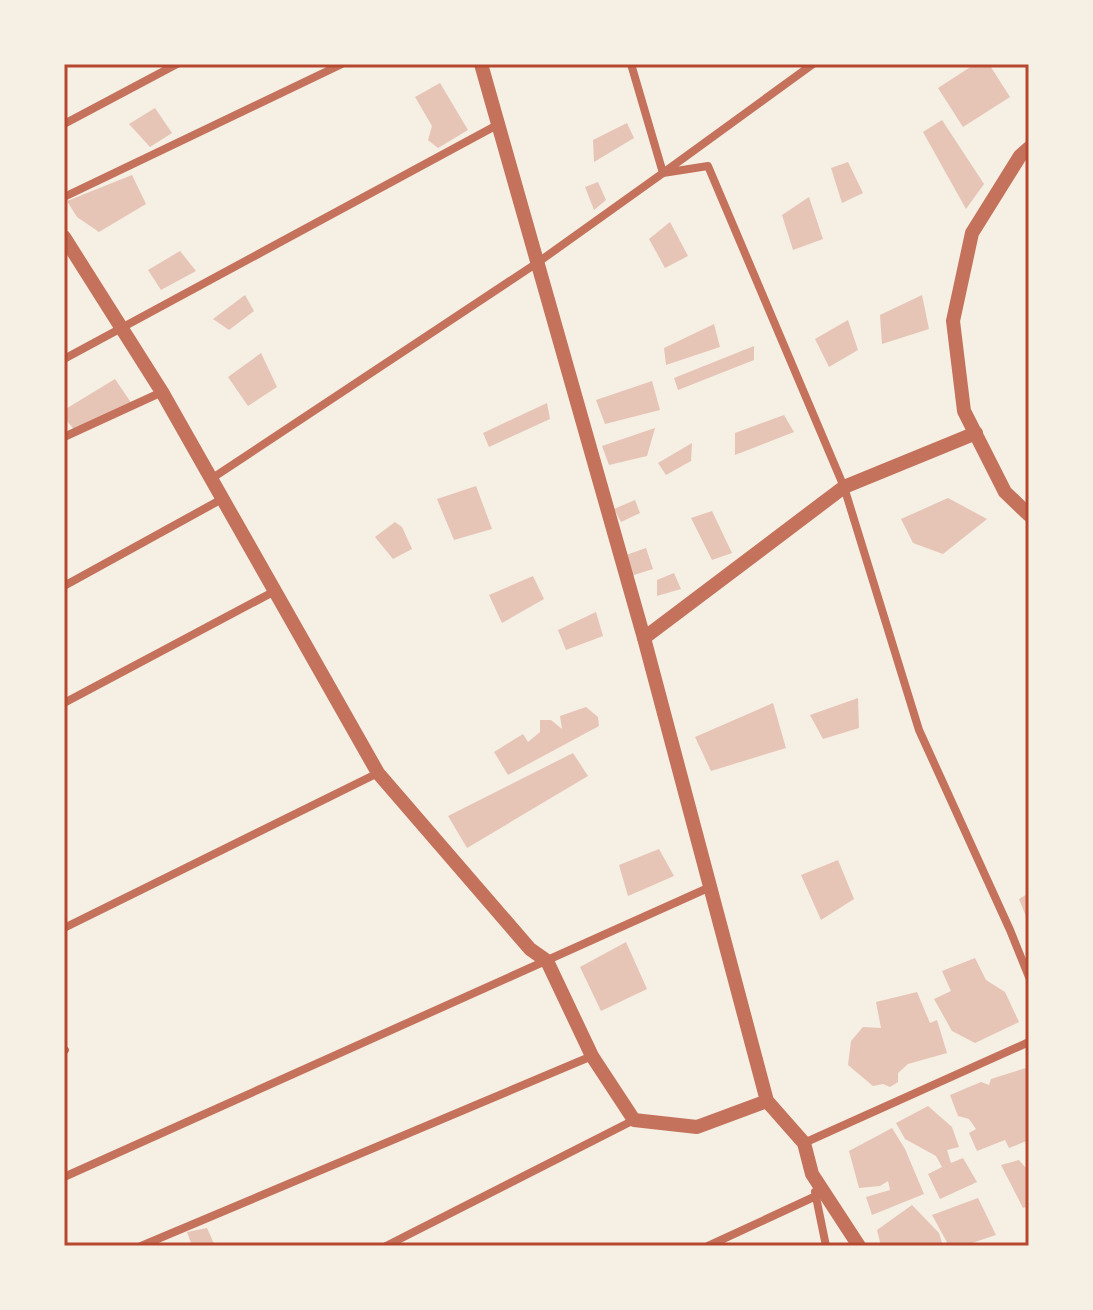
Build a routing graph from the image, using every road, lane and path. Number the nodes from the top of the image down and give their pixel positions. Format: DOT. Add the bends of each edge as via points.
graph roads {
  1 [pos="177,64"];
  2 [pos="342,64"];
  3 [pos="481,64"];
  4 [pos="631,64"];
  5 [pos="811,65"];
  6 [pos="64,124"];
  7 [pos="499,124"];
  8 [pos="1029,148"];
  9 [pos="663,173"];
  10 [pos="64,197"];
  11 [pos="64,237"];
  12 [pos="537,263"];
  13 [pos="121,330"];
  14 [pos="64,359"];
  15 [pos="162,392"];
  16 [pos="976,433"];
  17 [pos="64,437"];
  18 [pos="211,479"];
  19 [pos="844,487"];
  20 [pos="222,499"];
  21 [pos="1029,515"];
  22 [pos="64,586"];
  23 [pos="275,591"];
  24 [pos="644,638"];
  25 [pos="64,703"];
  26 [pos="378,773"];
  27 [pos="708,888"];
  28 [pos="64,928"];
  29 [pos="547,961"];
  30 [pos="1029,977"];
  31 [pos="1029,1042"];
  32 [pos="592,1056"];
  33 [pos="767,1101"];
  34 [pos="634,1120"];
  35 [pos="804,1143"];
  36 [pos="812,1174"];
  37 [pos="64,1177"];
  38 [pos="816,1196"];
  39 [pos="141,1246"];
  40 [pos="386,1246"];
  41 [pos="708,1246"];
  42 [pos="826,1246"];
  43 [pos="859,1246"];
  1 -- 6 [label="street"];
  2 -- 10 [label="street"];
  3 -- 7 [label="street"];
  4 -- 9 [label="street"];
  5 -- 9 [label="street"];
  7 -- 12 [label="street"];
  7 -- 13 [label="street"];
  8 -- 16 [label="street" via="972,233 953,321 964,411"];
  9 -- 12 [label="street"];
  9 -- 19 [label="street" via="708,166"];
  11 -- 13 [label="street"];
  12 -- 18 [label="street"];
  12 -- 24 [label="street"];
  13 -- 14 [label="street"];
  13 -- 15 [label="street"];
  15 -- 17 [label="street"];
  15 -- 18 [label="street"];
  16 -- 19 [label="street"];
  16 -- 21 [label="street" via="1005,492"];
  18 -- 20 [label="street"];
  19 -- 24 [label="street"];
  19 -- 30 [label="street" via="919,730"];
  20 -- 22 [label="street"];
  20 -- 23 [label="street"];
  23 -- 25 [label="street"];
  23 -- 26 [label="street"];
  24 -- 27 [label="street"];
  26 -- 28 [label="street"];
  26 -- 29 [label="street" via="530,949"];
  27 -- 29 [label="street"];
  27 -- 33 [label="street"];
  29 -- 32 [label="street"];
  29 -- 37 [label="street"];
  31 -- 35 [label="street"];
  32 -- 34 [label="street"];
  32 -- 39 [label="street"];
  33 -- 34 [label="street" via="697,1127"];
  33 -- 35 [label="street"];
  34 -- 40 [label="street"];
  35 -- 36 [label="street"];
  36 -- 38 [label="street"];
  36 -- 43 [label="street"];
  38 -- 41 [label="street"];
  38 -- 42 [label="street"];
}
